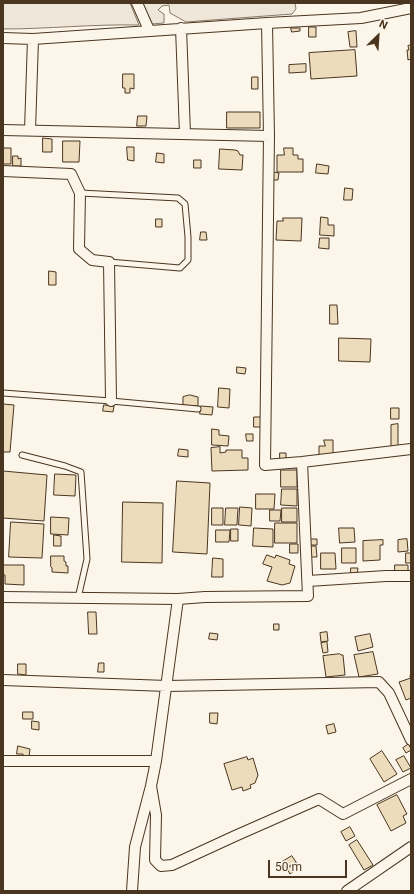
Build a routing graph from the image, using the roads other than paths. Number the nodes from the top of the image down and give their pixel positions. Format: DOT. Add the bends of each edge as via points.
graph roads {
  1 [pos="137,3"];
  2 [pos="411,8"];
  3 [pos="267,23"];
  4 [pos="181,28"];
  5 [pos="149,30"];
  6 [pos="3,38"];
  7 [pos="33,38"];
  8 [pos="3,130"];
  9 [pos="30,130"];
  10 [pos="185,134"];
  11 [pos="269,136"];
  12 [pos="3,171"];
  13 [pos="80,192"];
  14 [pos="109,262"];
  15 [pos="3,393"];
  16 [pos="111,401"];
  17 [pos="198,410"];
  18 [pos="411,450"];
  19 [pos="22,455"];
  20 [pos="302,462"];
  21 [pos="411,576"];
  22 [pos="308,581"];
  23 [pos="3,596"];
  24 [pos="78,598"];
  25 [pos="178,600"];
  26 [pos="3,680"];
  27 [pos="167,686"];
  28 [pos="411,740"];
  29 [pos="156,761"];
  30 [pos="3,762"];
  31 [pos="411,779"];
  32 [pos="151,786"];
  33 [pos="411,847"];
  34 [pos="132,891"];
  35 [pos="347,891"];
  1 -- 5 [label="street"];
  2 -- 3 [label="street" via="361,18"];
  3 -- 4 [label="street"];
  3 -- 11 [label="street"];
  4 -- 5 [label="street"];
  4 -- 10 [label="street"];
  5 -- 7 [label="street"];
  6 -- 7 [label="street"];
  7 -- 9 [label="street"];
  8 -- 9 [label="street"];
  9 -- 10 [label="street"];
  10 -- 11 [label="street"];
  11 -- 20 [label="street" via="265,465"];
  12 -- 13 [label="street" via="71,174"];
  13 -- 14 [label="street" via="79,249 92,260"];
  13 -- 14 [label="lane" via="178,198 185,204 188,260 180,268"];
  14 -- 16 [label="street"];
  15 -- 16 [label="lane"];
  16 -- 17 [label="lane"];
  18 -- 20 [label="street"];
  19 -- 24 [label="lane" via="80,472 87,559"];
  20 -- 22 [label="street"];
  21 -- 22 [label="street"];
  22 -- 25 [label="street" via="308,596 205,597"];
  23 -- 24 [label="street"];
  24 -- 25 [label="street"];
  25 -- 27 [label="street"];
  26 -- 27 [label="street"];
  27 -- 28 [label="street" via="379,682 389,693"];
  27 -- 29 [label="street"];
  29 -- 30 [label="street"];
  29 -- 32 [label="street"];
  31 -- 32 [label="street" via="344,814 319,799 172,865 161,866 155,860 156,815"];
  32 -- 34 [label="street" via="135,847"];
  33 -- 35 [label="street"];
}
